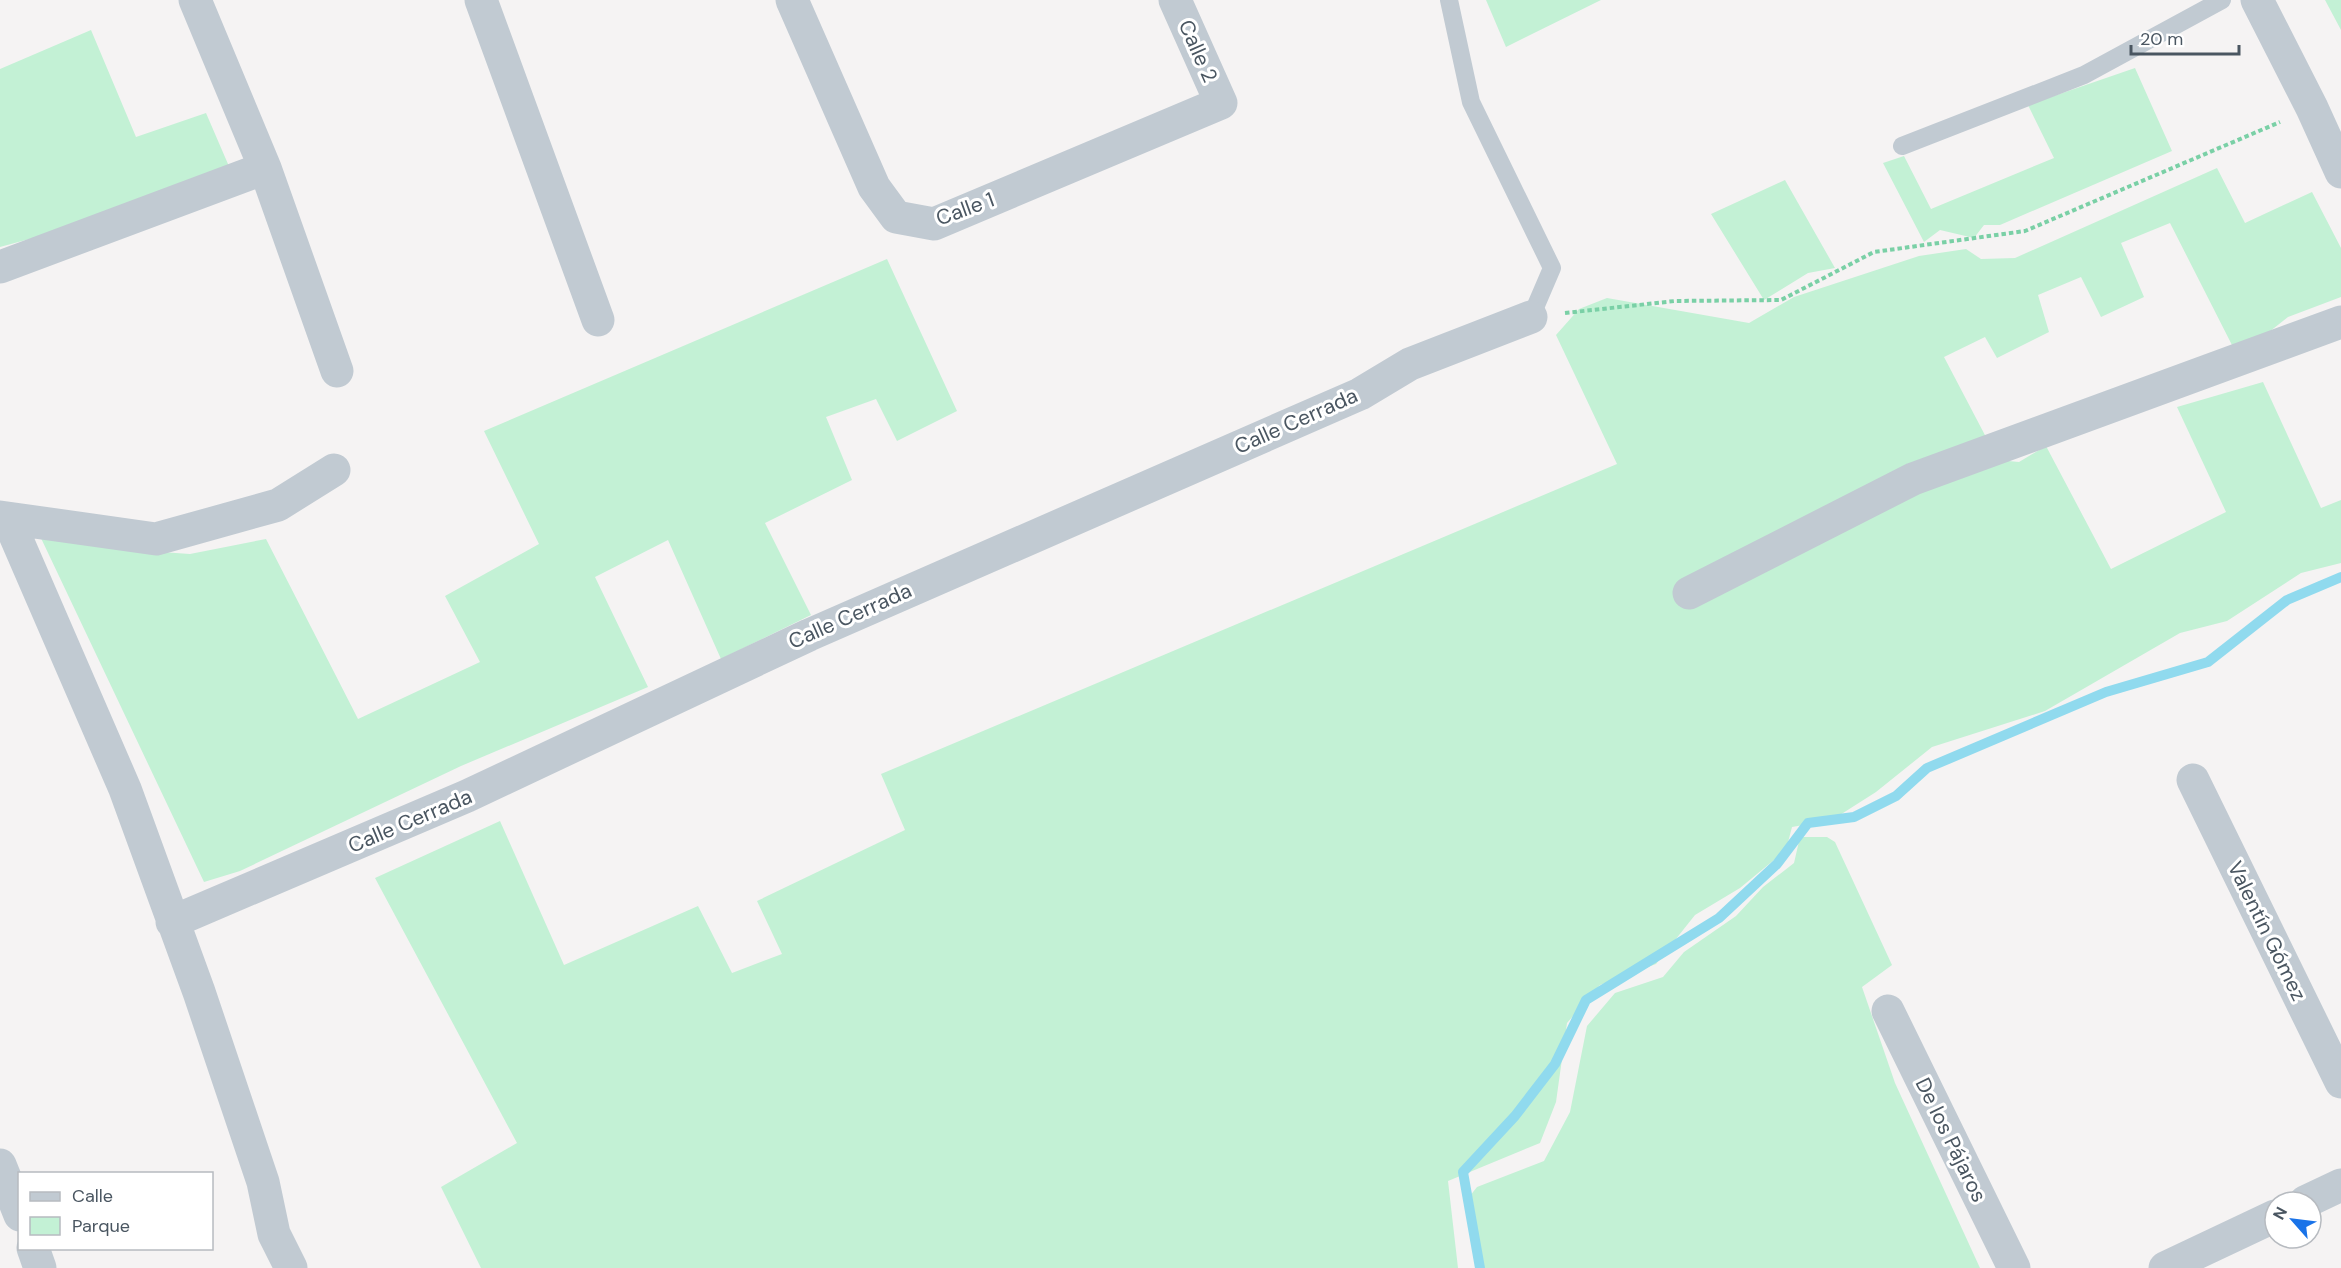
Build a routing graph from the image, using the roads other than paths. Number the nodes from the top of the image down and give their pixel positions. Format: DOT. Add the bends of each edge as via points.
graph roads {
  1 [pos="195,0"];
  2 [pos="481,0"];
  3 [pos="792,0"];
  4 [pos="1175,0"];
  5 [pos="1449,0"];
  6 [pos="2222,0"];
  7 [pos="2257,0"];
  8 [pos="1221,103"];
  9 [pos="1902,146"];
  10 [pos="265,168"];
  11 [pos="2341,172"];
  12 [pos="0,267"];
  13 [pos="1531,317"];
  14 [pos="598,320"];
  15 [pos="2341,322"];
  16 [pos="337,371"];
  17 [pos="334,470"];
  18 [pos="4,518"];
  19 [pos="1689,593"];
  20 [pos="2193,780"];
  21 [pos="172,922"];
  22 [pos="1888,1011"];
  23 [pos="2341,1082"];
  24 [pos="0,1165"];
  25 [pos="2341,1185"];
  26 [pos="2323,1194"];
  27 [pos="18,1210"];
  28 [pos="2263,1222"];
  29 [pos="34,1250"];
  30 [pos="40,1268"];
  31 [pos="291,1268"];
  32 [pos="2014,1268"];
  33 [pos="2165,1268"];
  1 -- 10 [label="street"];
  2 -- 14 [label="street"];
  3 -- 8 [label="street, Calle 1" via="874,187 896,217 934,224"];
  4 -- 8 [label="street, Calle 2"];
  5 -- 13 [label="lane" via="1471,102 1552,268"];
  6 -- 9 [label="lane" via="2084,75"];
  7 -- 11 [label="street"];
  10 -- 12 [label="street"];
  10 -- 16 [label="street"];
  13 -- 21 [label="street, Calle Cerrada" via="1410,364 1360,394 809,635 467,796"];
  15 -- 19 [label="street" via="1912,479"];
  17 -- 18 [label="street" via="278,505 156,539"];
  18 -- 21 [label="street" via="125,789"];
  20 -- 23 [label="street, Valentín Gómez"];
  21 -- 31 [label="street" via="263,1182 274,1234"];
  22 -- 32 [label="street, De los Pájaros"];
  24 -- 27 [label="street"];
  25 -- 26 [label="street"];
  28 -- 33 [label="street"];
  29 -- 30 [label="street"];
}
